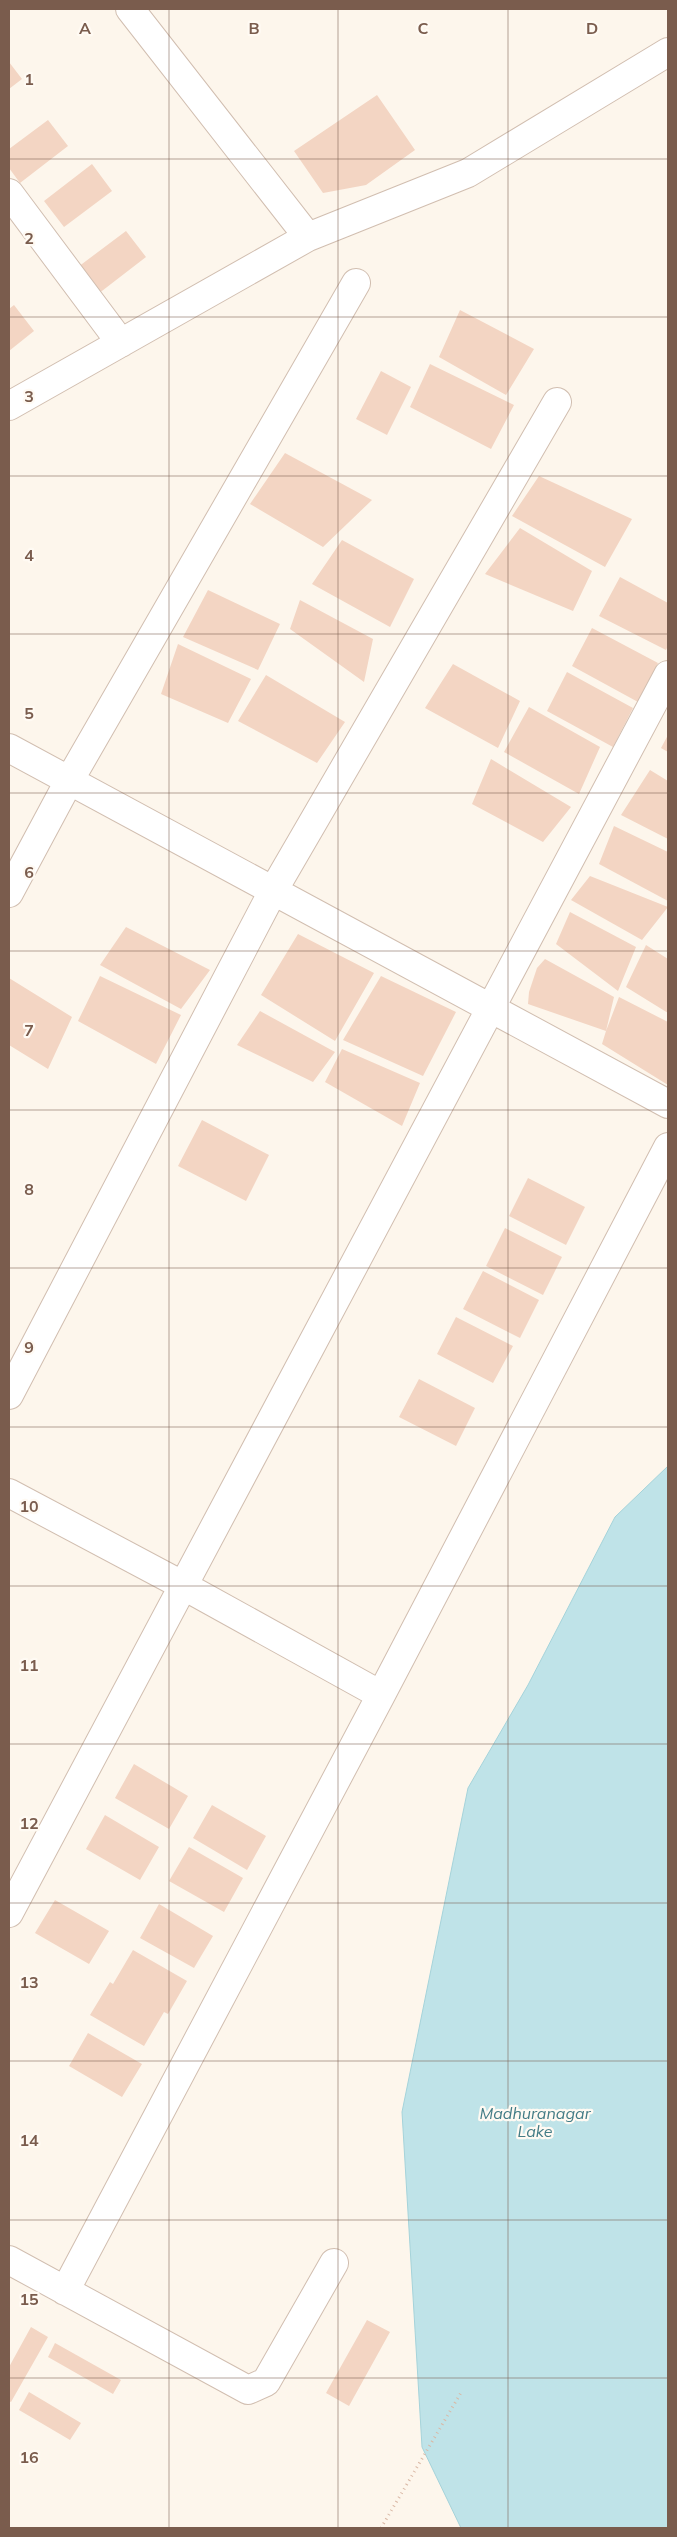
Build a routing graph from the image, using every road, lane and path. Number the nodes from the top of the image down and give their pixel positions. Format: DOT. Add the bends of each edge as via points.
graph roads {
  1 [pos="130,9"];
  2 [pos="668,52"];
  3 [pos="9,193"];
  4 [pos="308,237"];
  5 [pos="356,283"];
  6 [pos="121,343"];
  7 [pos="557,402"];
  8 [pos="9,406"];
  9 [pos="668,675"];
  10 [pos="9,748"];
  11 [pos="69,780"];
  12 [pos="274,891"];
  13 [pos="9,894"];
  14 [pos="490,1008"];
  15 [pos="668,1104"];
  16 [pos="668,1147"];
  17 [pos="9,1395"];
  18 [pos="9,1493"];
  19 [pos="184,1586"];
  20 [pos="381,1695"];
  21 [pos="9,1913"];
  22 [pos="9,2260"];
  23 [pos="334,2263"];
  24 [pos="65,2291"];
  25 [pos="462,2391"];
  26 [pos="381,2528"];
  1 -- 4 [label="street"];
  2 -- 4 [label="street" via="468,173"];
  3 -- 6 [label="street"];
  4 -- 6 [label="street"];
  5 -- 11 [label="street"];
  6 -- 8 [label="street"];
  7 -- 12 [label="street"];
  9 -- 14 [label="street"];
  10 -- 11 [label="street"];
  11 -- 12 [label="street"];
  11 -- 13 [label="street"];
  12 -- 14 [label="street"];
  12 -- 17 [label="street"];
  14 -- 15 [label="street"];
  14 -- 19 [label="street"];
  16 -- 20 [label="street"];
  18 -- 19 [label="street"];
  19 -- 20 [label="street"];
  19 -- 21 [label="street"];
  20 -- 24 [label="street"];
  22 -- 24 [label="street"];
  23 -- 24 [label="street" via="266,2382 248,2390"];
  25 -- 26 [label="path"];
}
